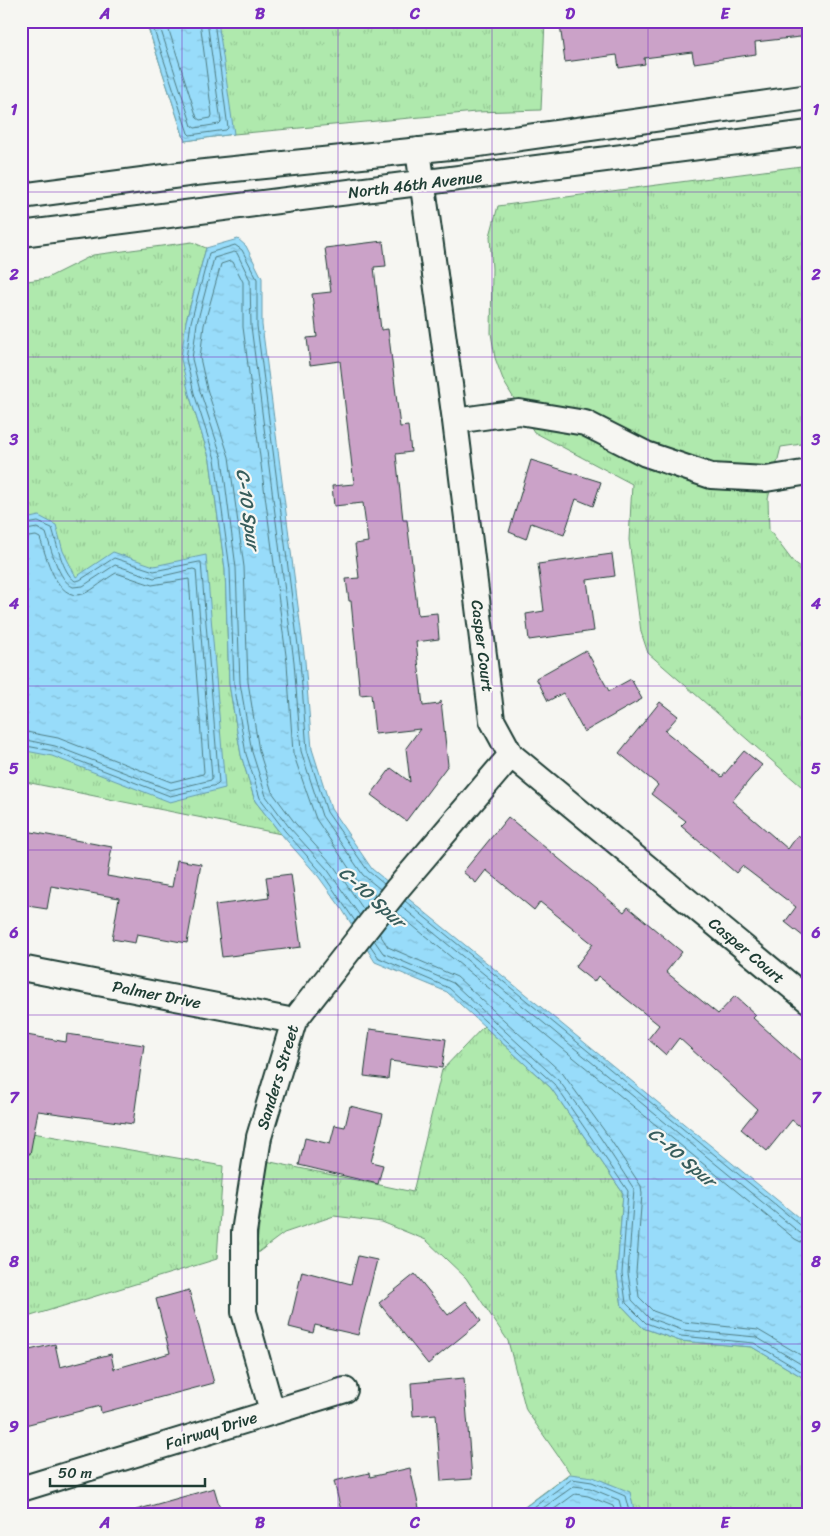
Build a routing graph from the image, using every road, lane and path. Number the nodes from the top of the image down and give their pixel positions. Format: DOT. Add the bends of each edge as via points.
graph roads {
  1 [pos="809,97"];
  2 [pos="809,133"];
  3 [pos="418,150"];
  4 [pos="422,183"];
  5 [pos="21,196"];
  6 [pos="21,234"];
  7 [pos="455,421"];
  8 [pos="809,472"];
  9 [pos="512,755"];
  10 [pos="21,968"];
  11 [pos="809,1001"];
  12 [pos="294,1021"];
  13 [pos="345,1390"];
  14 [pos="272,1411"];
  15 [pos="21,1489"];
  1 -- 3 [label="street, North 46th Avenue"];
  2 -- 4 [label="street, North 46th Avenue"];
  3 -- 4 [label="street, Casper Court"];
  3 -- 5 [label="street, North 46th Avenue" via="195,173"];
  4 -- 6 [label="street, North 46th Avenue"];
  4 -- 7 [label="street, Casper Court"];
  7 -- 8 [label="street" via="519,412 585,423 646,454 712,476 766,479"];
  7 -- 9 [label="street, Casper Court" via="492,720"];
  9 -- 11 [label="street, Casper Court"];
  9 -- 12 [label="street, Sanders Street" via="398,888"];
  10 -- 12 [label="street, Palmer Drive"];
  12 -- 14 [label="street, Sanders Street" via="259,1137 244,1232 244,1312"];
  13 -- 14 [label="street, Fairway Drive"];
  14 -- 15 [label="street, Fairway Drive"];
}
